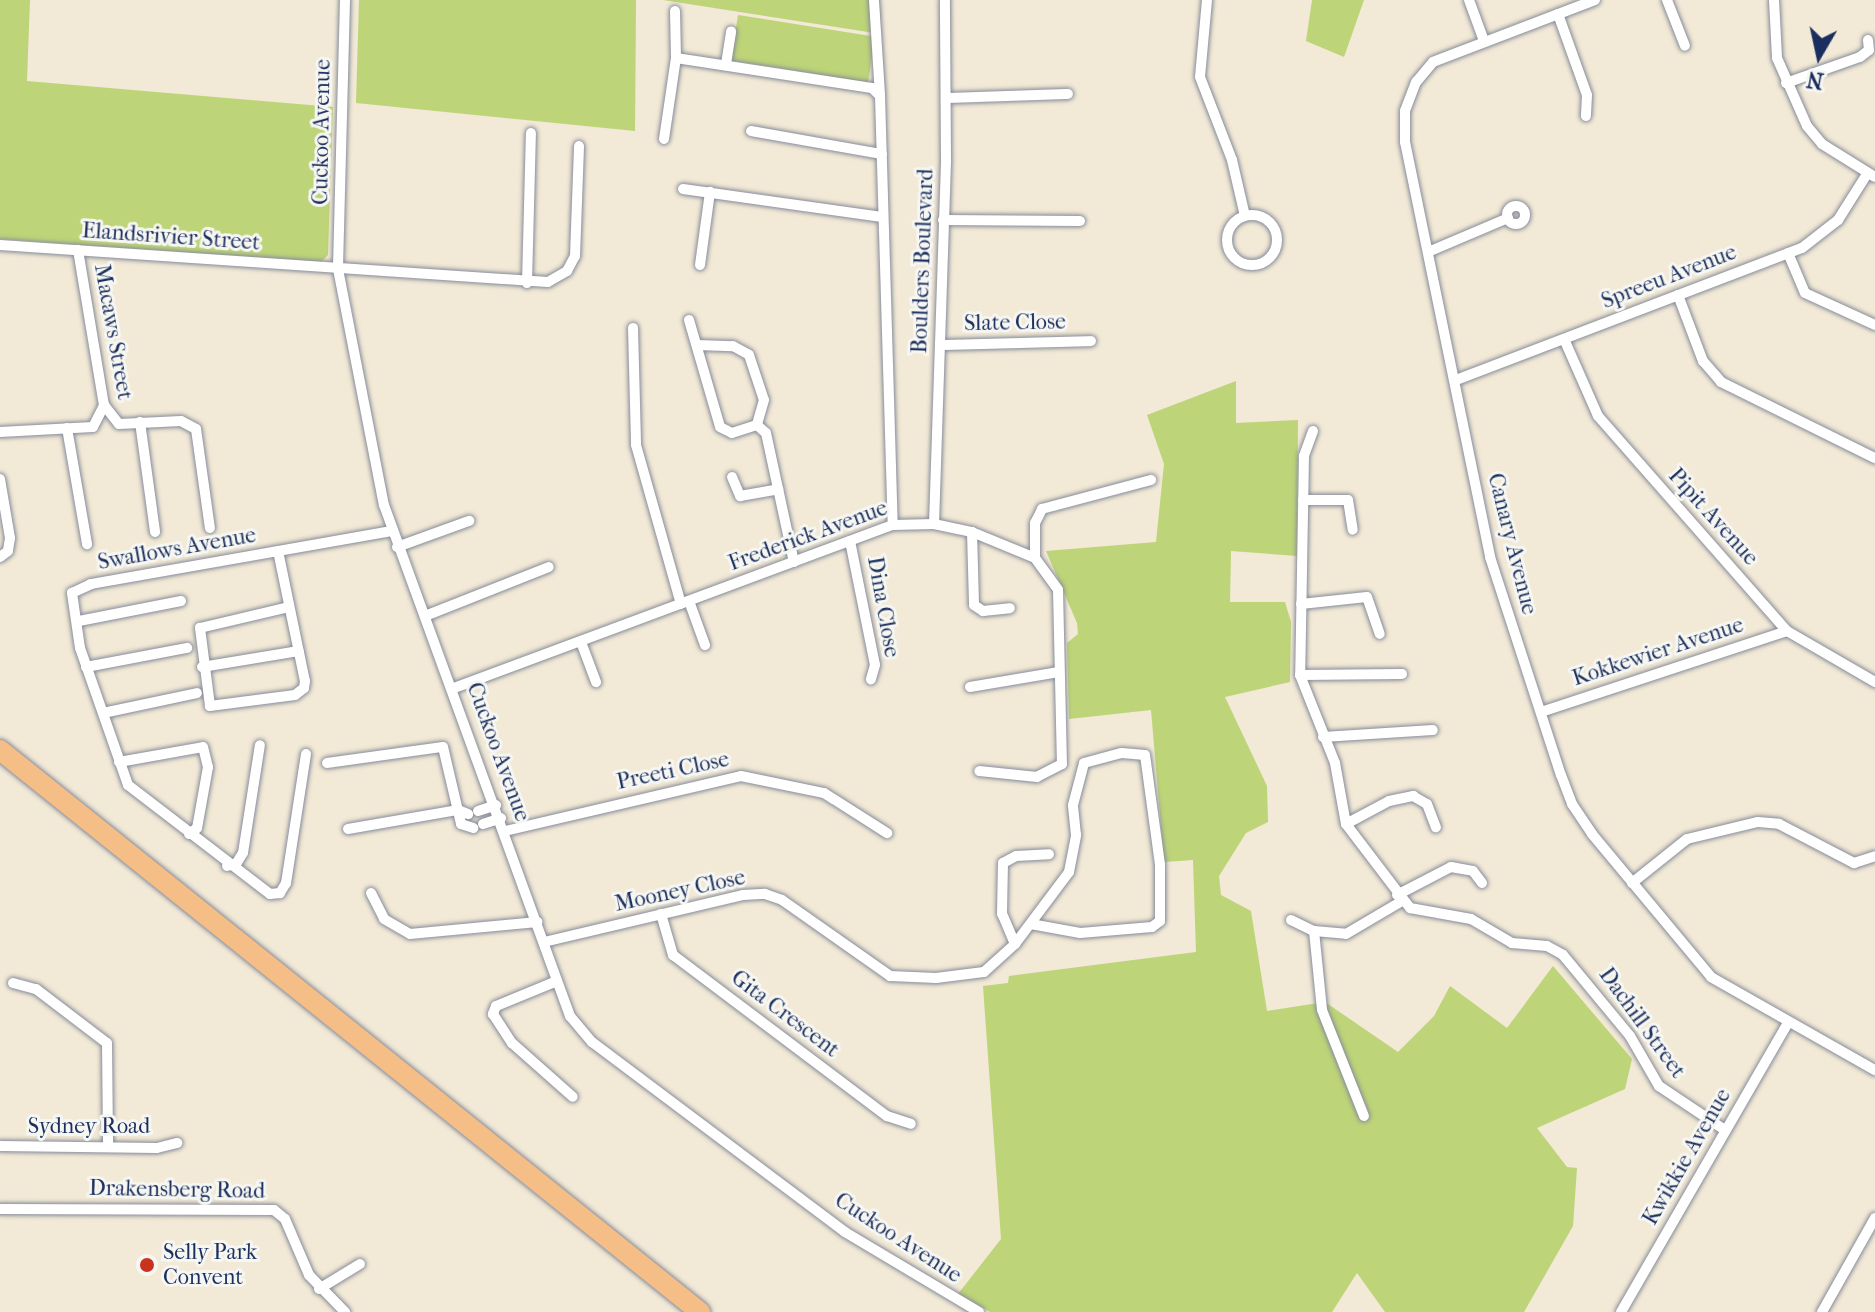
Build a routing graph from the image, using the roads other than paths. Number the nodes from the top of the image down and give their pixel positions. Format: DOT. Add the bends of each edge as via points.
graph roads {
  1 [pos="345,0"];
  2 [pos="874,0"];
  3 [pos="945,0"];
  4 [pos="1207,0"];
  5 [pos="1469,0"];
  6 [pos="1595,0"];
  7 [pos="1667,0"];
  8 [pos="1774,0"];
  9 [pos="675,11"];
  10 [pos="1558,14"];
  11 [pos="731,31"];
  12 [pos="1868,40"];
  13 [pos="1484,41"];
  14 [pos="1685,46"];
  15 [pos="676,58"];
  16 [pos="726,64"];
  17 [pos="1786,83"];
  18 [pos="1068,94"];
  19 [pos="880,96"];
  20 [pos="946,98"];
  21 [pos="1586,116"];
  22 [pos="751,131"];
  23 [pos="531,133"];
  24 [pos="664,139"];
  25 [pos="579,146"];
  26 [pos="882,154"];
  27 [pos="1871,175"];
  28 [pos="683,189"];
  29 [pos="710,192"];
  30 [pos="1245,216"];
  31 [pos="882,217"];
  32 [pos="1508,218"];
  33 [pos="943,220"];
  34 [pos="1080,221"];
  35 [pos="0,245"];
  36 [pos="78,250"];
  37 [pos="1428,252"];
  38 [pos="1788,253"];
  39 [pos="700,265"];
  40 [pos="338,269"];
  41 [pos="527,283"];
  42 [pos="1678,295"];
  43 [pos="689,320"];
  44 [pos="1875,325"];
  45 [pos="633,328"];
  46 [pos="1564,339"];
  47 [pos="1091,341"];
  48 [pos="697,345"];
  49 [pos="940,345"];
  50 [pos="1456,380"];
  51 [pos="104,405"];
  52 [pos="140,422"];
  53 [pos="757,425"];
  54 [pos="67,428"];
  55 [pos="1313,431"];
  56 [pos="0,432"];
  57 [pos="1875,458"];
  58 [pos="732,477"];
  59 [pos="0,479"];
  60 [pos="1151,480"];
  61 [pos="778,489"];
  62 [pos="1303,500"];
  63 [pos="469,521"];
  64 [pos="934,524"];
  65 [pos="893,525"];
  66 [pos="210,528"];
  67 [pos="1353,530"];
  68 [pos="392,531"];
  69 [pos="155,532"];
  70 [pos="972,532"];
  71 [pos="850,541"];
  72 [pos="87,544"];
  73 [pos="397,547"];
  74 [pos="278,551"];
  75 [pos="0,557"];
  76 [pos="1035,558"];
  77 [pos="794,562"];
  78 [pos="549,567"];
  79 [pos="181,601"];
  80 [pos="685,603"];
  81 [pos="1301,604"];
  82 [pos="289,607"];
  83 [pos="1010,608"];
  84 [pos="425,616"];
  85 [pos="79,621"];
  86 [pos="1787,631"];
  87 [pos="1380,634"];
  88 [pos="581,642"];
  89 [pos="705,645"];
  90 [pos="187,648"];
  91 [pos="299,651"];
  92 [pos="86,667"];
  93 [pos="202,667"];
  94 [pos="1059,672"];
  95 [pos="1402,674"];
  96 [pos="1300,675"];
  97 [pos="871,679"];
  98 [pos="596,682"];
  99 [pos="1875,682"];
  100 [pos="970,687"];
  101 [pos="454,688"];
  102 [pos="197,693"];
  103 [pos="1541,712"];
  104 [pos="103,713"];
  105 [pos="1433,730"];
  106 [pos="1323,737"];
  107 [pos="260,745"];
  108 [pos="0,750"];
  109 [pos="306,754"];
  110 [pos="119,762"];
  111 [pos="327,763"];
  112 [pos="979,771"];
  113 [pos="496,805"];
  114 [pos="468,812"];
  115 [pos="501,818"];
  116 [pos="1346,824"];
  117 [pos="1436,827"];
  118 [pos="348,829"];
  119 [pos="505,831"];
  120 [pos="887,833"];
  121 [pos="189,834"];
  122 [pos="1049,854"];
  123 [pos="1875,856"];
  124 [pos="227,866"];
  125 [pos="1482,883"];
  126 [pos="1632,883"];
  127 [pos="371,893"];
  128 [pos="1400,898"];
  129 [pos="661,914"];
  130 [pos="1291,920"];
  131 [pos="537,922"];
  132 [pos="1031,924"];
  133 [pos="1314,931"];
  134 [pos="544,942"];
  135 [pos="1015,944"];
  136 [pos="557,981"];
  137 [pos="13,983"];
  138 [pos="1788,1023"];
  139 [pos="1875,1070"];
  140 [pos="573,1097"];
  141 [pos="1364,1116"];
  142 [pos="911,1124"];
  143 [pos="1725,1130"];
  144 [pos="177,1143"];
  145 [pos="0,1146"];
  146 [pos="108,1147"];
  147 [pos="0,1209"];
  148 [pos="1874,1222"];
  149 [pos="360,1264"];
  150 [pos="319,1289"];
  151 [pos="345,1312"];
  152 [pos="700,1312"];
  153 [pos="979,1312"];
  154 [pos="1621,1312"];
  155 [pos="1822,1312"];
  1 -- 40 [label="street, Cuckoo Avenue"];
  2 -- 19 [label="street"];
  3 -- 20 [label="street, Boulders Boulevard"];
  4 -- 30 [label="street" via="1200,77 1232,160"];
  5 -- 13 [label="street"];
  6 -- 10 [label="street, Canary Avenue"];
  7 -- 14 [label="street"];
  8 -- 17 [label="street" via="1774,40"];
  9 -- 15 [label="street"];
  10 -- 13 [label="street, Canary Avenue"];
  10 -- 21 [label="street" via="1587,95"];
  11 -- 16 [label="street"];
  12 -- 17 [label="street" via="1869,50 1860,57"];
  13 -- 37 [label="street, Canary Avenue" via="1427,66 1405,111 1405,142"];
  15 -- 16 [label="street"];
  15 -- 24 [label="street"];
  16 -- 19 [label="street" via="872,88"];
  17 -- 27 [label="street" via="1813,136"];
  18 -- 20 [label="street"];
  19 -- 26 [label="street"];
  20 -- 33 [label="street, Boulders Boulevard"];
  22 -- 26 [label="street"];
  23 -- 41 [label="street"];
  25 -- 41 [label="street" via="574,262 548,282"];
  26 -- 31 [label="street"];
  27 -- 38 [label="street, Spreeu Avenue" via="1830,228"];
  28 -- 29 [label="street"];
  29 -- 31 [label="street"];
  29 -- 39 [label="street"];
  30 -- 30 [label="street" via="1265,220 1276,237 1270,257 1258,264 1244,264 1229,250 1229,229"];
  31 -- 65 [label="street"];
  32 -- 37 [label="street"];
  33 -- 34 [label="street"];
  33 -- 49 [label="street, Boulders Boulevard"];
  35 -- 36 [label="street, Elandsrivier Street"];
  36 -- 40 [label="street, Elandsrivier Street"];
  36 -- 51 [label="street, Macaws Street"];
  37 -- 50 [label="street, Canary Avenue"];
  38 -- 42 [label="street, Spreeu Avenue"];
  38 -- 44 [label="street" via="1805,293"];
  40 -- 41 [label="street, Elandsrivier Street"];
  40 -- 68 [label="street, Cuckoo Avenue"];
  42 -- 46 [label="street, Spreeu Avenue"];
  42 -- 57 [label="street" via="1703,361 1721,382"];
  43 -- 48 [label="street"];
  45 -- 80 [label="street" via="636,445"];
  46 -- 50 [label="street, Spreeu Avenue"];
  46 -- 86 [label="street, Pipit Avenue" via="1598,416"];
  47 -- 49 [label="street, Slate Close"];
  48 -- 53 [label="street" via="720,427 732,433"];
  48 -- 53 [label="street" via="733,346 749,355 764,400"];
  49 -- 64 [label="street, Boulders Boulevard"];
  50 -- 103 [label="street, Canary Avenue" via="1490,557"];
  51 -- 52 [label="street, Macaws Street" via="111,421"];
  51 -- 54 [label="street" via="93,427"];
  52 -- 66 [label="street" via="181,421 196,429"];
  52 -- 69 [label="street"];
  53 -- 61 [label="street" via="766,433"];
  54 -- 56 [label="street"];
  54 -- 72 [label="street"];
  55 -- 62 [label="street" via="1304,456"];
  58 -- 61 [label="street" via="740,496"];
  59 -- 75 [label="street" via="10,538 8,551"];
  60 -- 76 [label="street" via="1042,509 1035,523"];
  61 -- 77 [label="street"];
  62 -- 67 [label="street" via="1348,500"];
  62 -- 81 [label="street"];
  63 -- 73 [label="street"];
  64 -- 65 [label="street, Frederick Avenue"];
  64 -- 70 [label="street, Frederick Avenue"];
  65 -- 71 [label="street, Frederick Avenue"];
  68 -- 73 [label="street, Cuckoo Avenue"];
  68 -- 74 [label="street, Swallows Avenue"];
  70 -- 76 [label="street, Frederick Avenue"];
  70 -- 83 [label="street" via="974,605 983,611"];
  71 -- 77 [label="street, Frederick Avenue"];
  71 -- 97 [label="street, Dina Close" via="875,665"];
  73 -- 84 [label="street, Cuckoo Avenue"];
  74 -- 82 [label="street"];
  74 -- 85 [label="street, Swallows Avenue" via="77,587 72,596"];
  76 -- 94 [label="street" via="1058,590"];
  77 -- 80 [label="street, Frederick Avenue"];
  78 -- 84 [label="street"];
  79 -- 85 [label="street"];
  80 -- 88 [label="street, Frederick Avenue"];
  80 -- 89 [label="street"];
  81 -- 87 [label="street" via="1367,597"];
  81 -- 96 [label="street"];
  82 -- 91 [label="street"];
  82 -- 93 [label="street" via="205,624 197,634"];
  84 -- 101 [label="street, Cuckoo Avenue"];
  85 -- 92 [label="street, Swallows Avenue" via="76,632"];
  86 -- 99 [label="street, Pipit Avenue"];
  86 -- 103 [label="street, Kokkewier Avenue"];
  88 -- 98 [label="street"];
  88 -- 101 [label="street, Frederick Avenue"];
  90 -- 92 [label="street"];
  91 -- 93 [label="street"];
  91 -- 93 [label="street" via="305,681 295,695 210,706"];
  92 -- 104 [label="street, Swallows Avenue"];
  94 -- 100 [label="street"];
  94 -- 112 [label="street" via="1059,769 1028,778"];
  95 -- 96 [label="street"];
  96 -- 106 [label="street"];
  101 -- 113 [label="street, Cuckoo Avenue"];
  102 -- 104 [label="street"];
  103 -- 126 [label="street, Canary Avenue" via="1572,804"];
  104 -- 110 [label="street, Swallows Avenue"];
  105 -- 106 [label="street"];
  106 -- 116 [label="street" via="1335,763"];
  107 -- 124 [label="street" via="243,853 240,861"];
  108 -- 152 [label="highway"];
  109 -- 124 [label="street, Swallows Avenue" via="283,891 270,894"];
  110 -- 121 [label="street, Swallows Avenue" via="134,791"];
  110 -- 121 [label="street" via="203,747 208,767 197,828"];
  111 -- 114 [label="street" via="443,747"];
  113 -- 114 [label="street"];
  113 -- 115 [label="street, Cuckoo Avenue"];
  114 -- 115 [label="street" via="464,827"];
  114 -- 118 [label="street"];
  115 -- 119 [label="street, Cuckoo Avenue"];
  116 -- 117 [label="street" via="1389,801 1413,796 1427,804"];
  116 -- 128 [label="street"];
  119 -- 120 [label="street, Preeti Close" via="741,776 824,793"];
  119 -- 131 [label="street, Cuckoo Avenue"];
  121 -- 124 [label="street, Swallows Avenue"];
  122 -- 135 [label="street" via="1016,856 1001,870 1002,914"];
  123 -- 126 [label="street" via="1854,863 1779,824 1758,822 1687,839"];
  125 -- 128 [label="street" via="1473,871 1451,867"];
  126 -- 138 [label="street, Canary Avenue" via="1705,972"];
  127 -- 131 [label="street" via="384,919 410,934"];
  128 -- 133 [label="street" via="1357,931"];
  128 -- 143 [label="street, Dachill Street" via="1420,911 1480,923 1512,943 1557,950 1630,1036 1659,1086"];
  129 -- 134 [label="street, Mooney Close"];
  129 -- 135 [label="street, Mooney Close" via="743,895 773,895 877,970 904,978 984,972"];
  129 -- 142 [label="street, Gita Crescent" via="673,955 887,1116"];
  130 -- 133 [label="street"];
  131 -- 134 [label="street, Cuckoo Avenue"];
  132 -- 132 [label="street, Mooney Close" via="1073,863 1073,805 1081,770 1090,758 1138,753 1149,760 1160,921 1152,927 1080,933"];
  132 -- 135 [label="street, Mooney Close"];
  133 -- 141 [label="street" via="1322,1010"];
  134 -- 136 [label="street, Cuckoo Avenue"];
  136 -- 140 [label="street" via="496,1006 493,1014 512,1043"];
  136 -- 153 [label="street, Cuckoo Avenue" via="570,1016 592,1042 845,1232"];
  137 -- 146 [label="street" via="36,989 107,1043"];
  138 -- 139 [label="street, Canary Avenue"];
  138 -- 143 [label="street, Kwikkie Avenue"];
  143 -- 154 [label="street, Kwikkie Avenue"];
  144 -- 146 [label="street, Sydney Road"];
  145 -- 146 [label="street, Sydney Road"];
  147 -- 150 [label="street, Drakensberg Road" via="274,1210 285,1219"];
  148 -- 155 [label="street"];
  149 -- 150 [label="street"];
  150 -- 151 [label="street, Drakensberg Road"];
}
